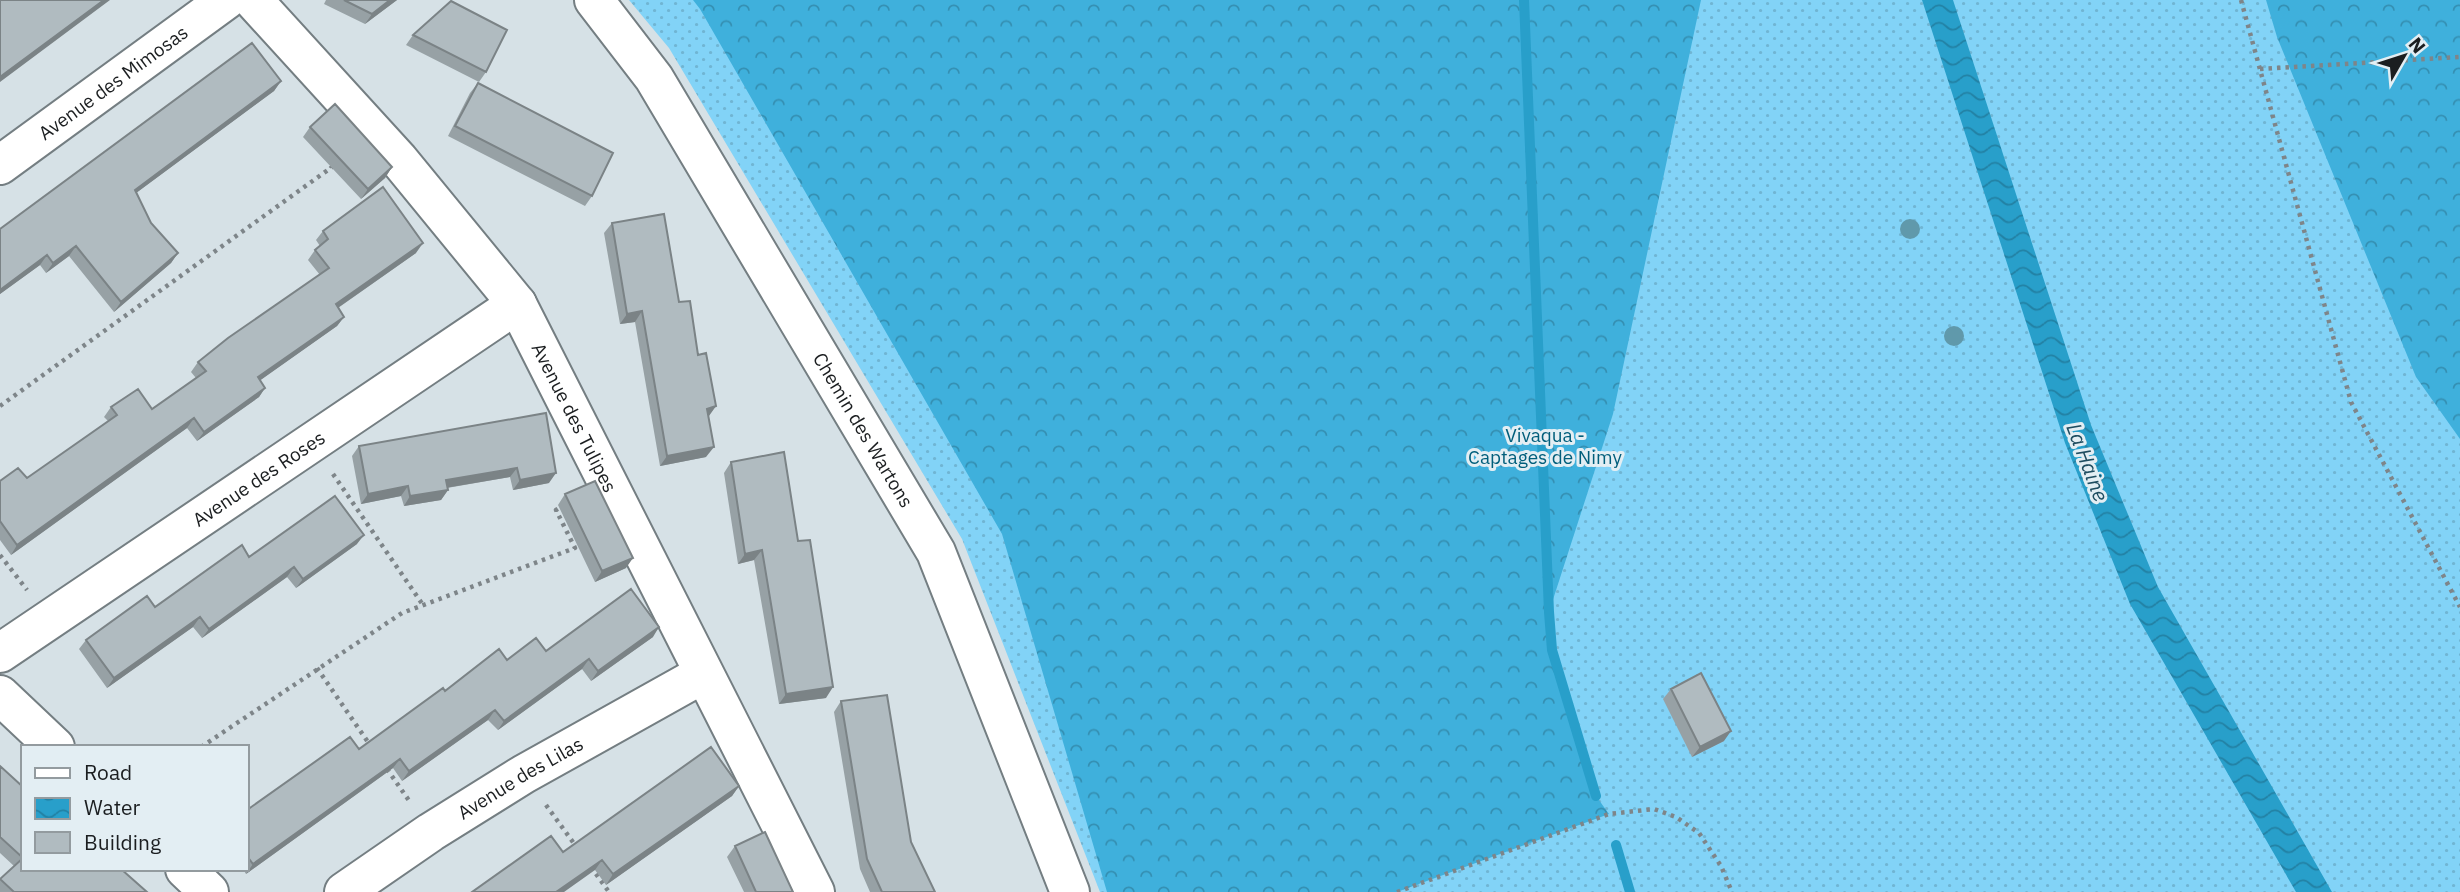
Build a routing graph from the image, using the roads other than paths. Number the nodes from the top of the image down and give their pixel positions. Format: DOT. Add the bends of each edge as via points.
graph roads {
  1 [pos="226,0"];
  2 [pos="253,0"];
  3 [pos="594,0"];
  4 [pos="0,165"];
  5 [pos="517,304"];
  6 [pos="0,653"];
  7 [pos="703,674"];
  8 [pos="0,695"];
  9 [pos="53,745"];
  10 [pos="187,871"];
  11 [pos="209,892"];
  12 [pos="344,892"];
  13 [pos="815,892"];
  14 [pos="1070,892"];
  1 -- 4 [label="street, Avenue des Mimosas"];
  2 -- 5 [label="street, Avenue des Tulipes" via="400,160"];
  3 -- 14 [label="street, Chemin des Wartons" via="654,78 936,552"];
  5 -- 6 [label="street, Avenue des Roses"];
  5 -- 7 [label="street, Avenue des Tulipes"];
  7 -- 12 [label="street, Avenue des Lilas" via="524,774"];
  7 -- 13 [label="street, Avenue des Tulipes"];
  8 -- 9 [label="street"];
  10 -- 11 [label="street"];
}
